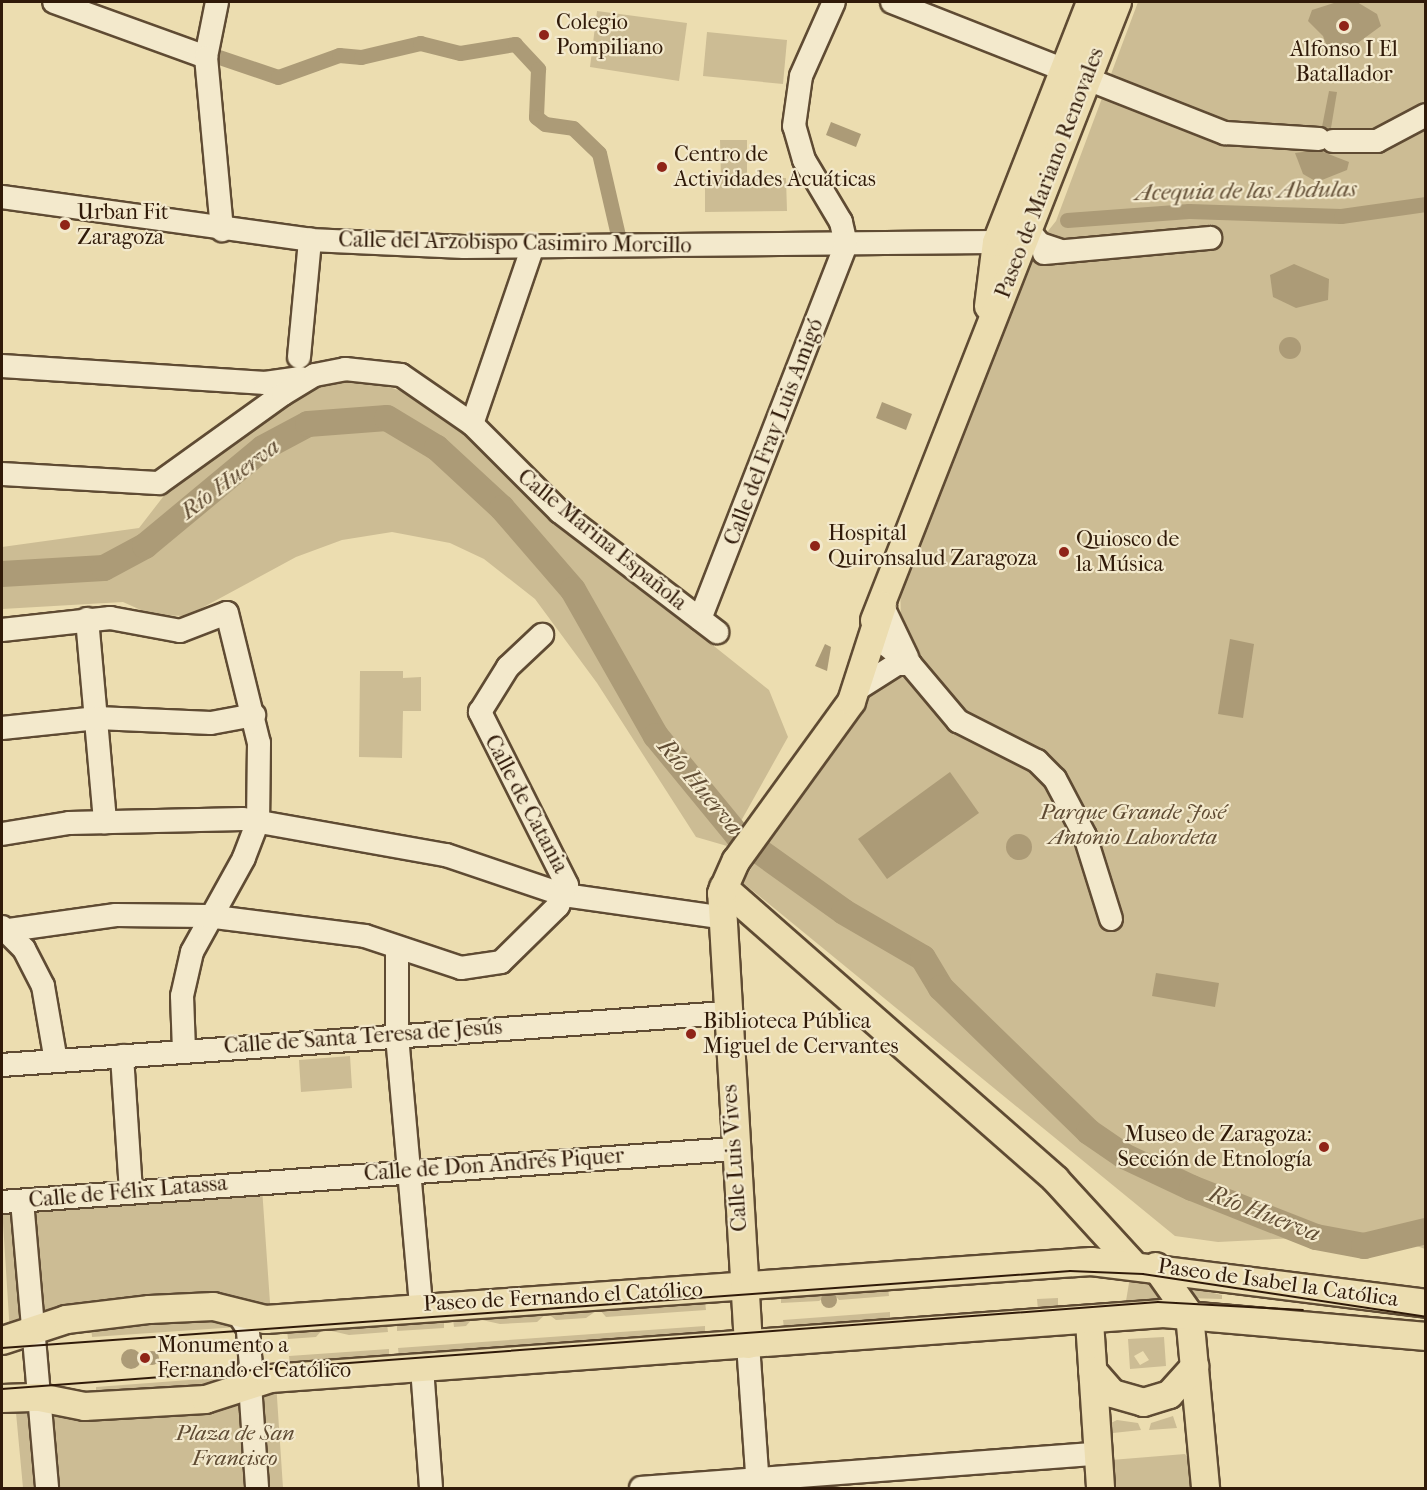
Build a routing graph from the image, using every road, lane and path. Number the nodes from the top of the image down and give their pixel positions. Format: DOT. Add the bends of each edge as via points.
graph roads {
  1 [pos="54,2"];
  2 [pos="217,2"];
  3 [pos="834,2"];
  4 [pos="892,2"];
  5 [pos="1090,2"];
  6 [pos="1117,2"];
  7 [pos="206,57"];
  8 [pos="1075,72"];
  9 [pos="1425,115"];
  10 [pos="2,197"];
  11 [pos="222,230"];
  12 [pos="1029,231"];
  13 [pos="1210,238"];
  14 [pos="310,240"];
  15 [pos="996,242"];
  16 [pos="846,244"];
  17 [pos="533,246"];
  18 [pos="1058,250"];
  19 [pos="1018,258"];
  20 [pos="982,344"];
  21 [pos="299,357"];
  22 [pos="2,366"];
  23 [pos="315,375"];
  24 [pos="239,381"];
  25 [pos="249,416"];
  26 [pos="472,423"];
  27 [pos="2,474"];
  28 [pos="882,605"];
  29 [pos="87,619"];
  30 [pos="708,625"];
  31 [pos="2,630"];
  32 [pos="542,635"];
  33 [pos="870,637"];
  34 [pos="910,664"];
  35 [pos="856,690"];
  36 [pos="254,715"];
  37 [pos="97,718"];
  38 [pos="2,728"];
  39 [pos="827,731"];
  40 [pos="258,821"];
  41 [pos="105,822"];
  42 [pos="2,834"];
  43 [pos="736,860"];
  44 [pos="723,886"];
  45 [pos="564,896"];
  46 [pos="207,916"];
  47 [pos="719,916"];
  48 [pos="1111,919"];
  49 [pos="2,930"];
  50 [pos="397,949"];
  51 [pos="725,1013"];
  52 [pos="397,1036"];
  53 [pos="184,1051"];
  54 [pos="122,1056"];
  55 [pos="56,1061"];
  56 [pos="2,1065"];
  57 [pos="734,1149"];
  58 [pos="409,1171"];
  59 [pos="255,1182"];
  60 [pos="131,1192"];
  61 [pos="12,1202"];
  62 [pos="1143,1264"];
  63 [pos="744,1286"];
  64 [pos="1425,1303"];
  65 [pos="421,1305"];
  66 [pos="1189,1314"];
  67 [pos="239,1315"];
  68 [pos="1089,1321"];
  69 [pos="34,1332"];
  70 [pos="1425,1336"];
  71 [pos="2,1340"];
  72 [pos="748,1344"];
  73 [pos="1194,1366"];
  74 [pos="422,1368"];
  75 [pos="1092,1370"];
  76 [pos="243,1387"];
  77 [pos="39,1397"];
  78 [pos="2,1398"];
  79 [pos="1098,1454"];
  80 [pos="757,1484"];
  81 [pos="47,1488"];
  82 [pos="257,1488"];
  83 [pos="431,1488"];
  84 [pos="641,1488"];
  85 [pos="1100,1488"];
  86 [pos="1205,1488"];
  1 -- 7 [label="street"];
  2 -- 7 [label="street"];
  3 -- 16 [label="street" via="801,76 794,126 804,160 842,222"];
  4 -- 8 [label="street"];
  5 -- 8 [label="main road, Paseo de Mariano Renovales"];
  6 -- 8 [label="main road, Paseo de Mariano Renovales"];
  7 -- 11 [label="street"];
  8 -- 9 [label="street" via="1225,133 1377,141"];
  8 -- 12 [label="main road, Paseo de Mariano Renovales"];
  8 -- 15 [label="main road, Paseo de Mariano Renovales"];
  10 -- 11 [label="street, Calle del Arzobispo Casimiro Morcillo"];
  11 -- 14 [label="street, Calle del Arzobispo Casimiro Morcillo"];
  12 -- 15 [label="street, Calle del Arzobispo Casimiro Morcillo"];
  12 -- 18 [label="street" via="1040,244"];
  12 -- 19 [label="main road, Paseo de Mariano Renovales"];
  13 -- 18 [label="street"];
  14 -- 17 [label="street, Calle del Arzobispo Casimiro Morcillo"];
  14 -- 21 [label="street"];
  15 -- 16 [label="street, Calle del Arzobispo Casimiro Morcillo"];
  15 -- 20 [label="main road, Paseo de Mariano Renovales"];
  16 -- 17 [label="street, Calle del Arzobispo Casimiro Morcillo"];
  16 -- 30 [label="street, Calle del Fray Luis Amigó"];
  17 -- 26 [label="street" via="482,409"];
  18 -- 19 [label="street"];
  19 -- 20 [label="main road, Paseo de Mariano Renovales"];
  20 -- 28 [label="main road, Paseo de Mariano Renovales"];
  22 -- 24 [label="street, Calle Marina Española"];
  23 -- 24 [label="street, Calle Marina Española" via="271,383"];
  23 -- 25 [label="street"];
  23 -- 26 [label="street, Calle Marina Española" via="358,368 401,375"];
  24 -- 25 [label="street" via="252,387 257,399"];
  25 -- 27 [label="street" via="159,483"];
  26 -- 30 [label="street, Calle Marina Española" via="560,512"];
  28 -- 33 [label="main road, Paseo de Mariano Renovales"];
  28 -- 34 [label="street"];
  29 -- 31 [label="street"];
  29 -- 36 [label="street" via="119,618 166,632 191,629 227,613"];
  29 -- 37 [label="street"];
  32 -- 45 [label="street, Calle de Catania" via="508,667 480,712 563,870"];
  33 -- 34 [label="street"];
  33 -- 35 [label="main road, Paseo de Mariano Renovales"];
  33 -- 39 [label="main road, Paseo de Mariano Renovales"];
  34 -- 35 [label="street" via="897,664"];
  34 -- 48 [label="street" via="958,721 1037,761 1055,779 1085,837"];
  35 -- 39 [label="main road, Paseo de Mariano Renovales"];
  36 -- 37 [label="street" via="211,723"];
  36 -- 40 [label="street" via="261,759"];
  37 -- 38 [label="street"];
  37 -- 41 [label="street"];
  39 -- 43 [label="main road, Paseo de Mariano Renovales"];
  40 -- 41 [label="street"];
  40 -- 45 [label="street" via="446,855"];
  40 -- 46 [label="street" via="244,858"];
  41 -- 42 [label="street"];
  43 -- 44 [label="main road, Calle Luis Vives"];
  44 -- 47 [label="main road, Calle Luis Vives"];
  44 -- 62 [label="main road" via="1055,1179"];
  45 -- 47 [label="street"];
  45 -- 50 [label="street" via="513,953 493,966 462,968"];
  46 -- 49 [label="street" via="116,915"];
  46 -- 50 [label="street" via="365,936"];
  46 -- 53 [label="street" via="184,985"];
  47 -- 51 [label="main road, Calle Luis Vives"];
  49 -- 55 [label="street" via="24,949 43,986"];
  50 -- 52 [label="street"];
  51 -- 52 [label="street, Calle de Santa Teresa de Jesús"];
  51 -- 57 [label="main road, Calle Luis Vives"];
  52 -- 53 [label="street, Calle de Santa Teresa de Jesús"];
  52 -- 58 [label="street"];
  53 -- 54 [label="street, Calle de Santa Teresa de Jesús"];
  54 -- 55 [label="street, Calle de Santa Teresa de Jesús"];
  54 -- 60 [label="street"];
  55 -- 56 [label="street, Calle de Santa Teresa de Jesús"];
  57 -- 58 [label="street, Calle de Don Andrés Piquer"];
  57 -- 63 [label="main road, Calle Luis Vives"];
  58 -- 59 [label="street, Calle de Don Andrés Piquer"];
  58 -- 65 [label="street"];
  59 -- 60 [label="street, Calle de Félix Latassa"];
  60 -- 61 [label="street, Calle de Félix Latassa"];
  61 -- 69 [label="street"];
  62 -- 63 [label="main road, Paseo de Fernando el Católico"];
  62 -- 64 [label="main road, Paseo de Isabel la Católica" via="1296,1290"];
  62 -- 66 [label="main road"];
  63 -- 65 [label="main road, Paseo de Fernando el Católico"];
  63 -- 72 [label="main road, Calle Luis Vives"];
  65 -- 67 [label="main road, Paseo de Fernando el Católico" via="265,1319"];
  66 -- 68 [label="main road, Paseo de Isabel la Católica"];
  66 -- 70 [label="main road, Paseo de Isabel la Católica"];
  66 -- 73 [label="main road"];
  67 -- 69 [label="main road, Paseo de Fernando el Católico" via="213,1306 149,1309 66,1319"];
  67 -- 76 [label="street" via="248,1329 251,1366"];
  68 -- 72 [label="main road"];
  68 -- 75 [label="main road"];
  69 -- 71 [label="main road, Paseo de Fernando el Católico"];
  69 -- 77 [label="street"];
  72 -- 74 [label="main road"];
  72 -- 80 [label="street"];
  73 -- 75 [label="main road" via="1169,1394 1143,1402 1112,1393"];
  73 -- 86 [label="main road"];
  74 -- 76 [label="main road"];
  74 -- 83 [label="street"];
  75 -- 79 [label="main road"];
  76 -- 77 [label="main road" via="211,1398 84,1406"];
  76 -- 82 [label="street"];
  77 -- 78 [label="main road"];
  77 -- 81 [label="street"];
  79 -- 80 [label="street"];
  79 -- 85 [label="main road"];
  80 -- 84 [label="street"];
}
